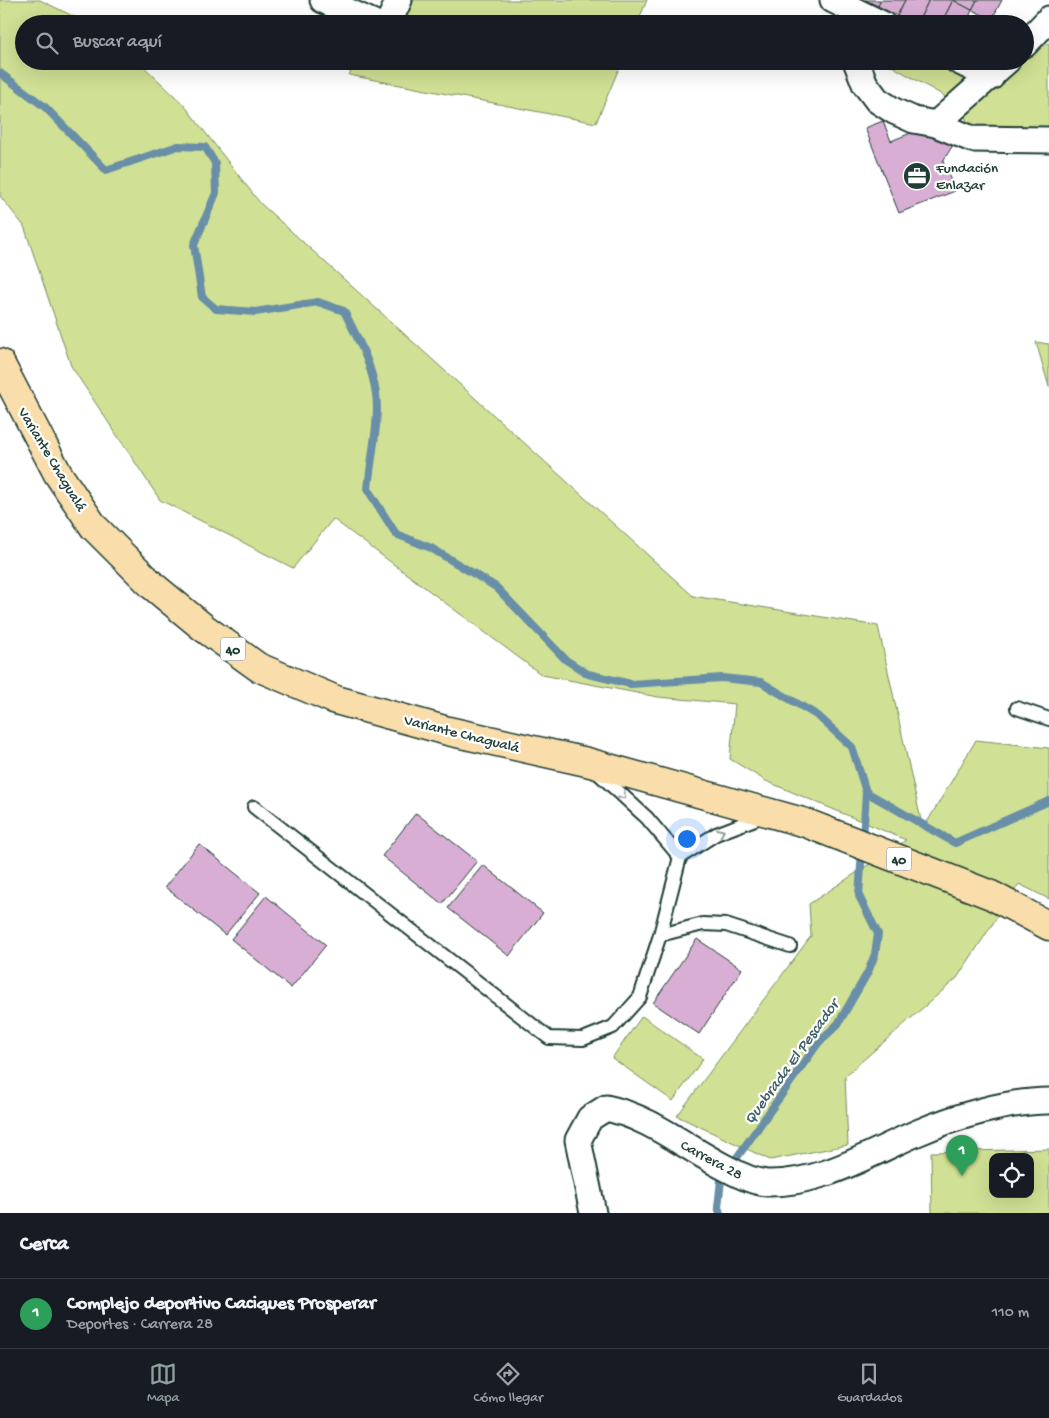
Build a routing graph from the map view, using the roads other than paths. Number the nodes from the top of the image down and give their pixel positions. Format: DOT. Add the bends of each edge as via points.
graph roads {
  1 [pos="323,0"];
  2 [pos="399,0"];
  3 [pos="840,9"];
  4 [pos="356,15"];
  5 [pos="392,15"];
  6 [pos="857,15"];
  7 [pos="1049,19"];
  8 [pos="1034,35"];
  9 [pos="860,70"];
  10 [pos="998,70"];
  11 [pos="936,124"];
  12 [pos="1049,140"];
  13 [pos="0,363"];
  14 [pos="1017,708"];
  15 [pos="1049,719"];
  16 [pos="587,762"];
  17 [pos="254,807"];
  18 [pos="772,813"];
  19 [pos="680,857"];
  20 [pos="1049,926"];
  21 [pos="660,935"];
  22 [pos="790,946"];
  23 [pos="1049,1101"];
  24 [pos="593,1213"];
  1 -- 4 [label="street"];
  2 -- 5 [label="street"];
  3 -- 6 [label="street"];
  7 -- 8 [label="street"];
  9 -- 11 [label="street" via="877,100 914,120"];
  10 -- 11 [label="street"];
  11 -- 12 [label="street" via="972,139"];
  13 -- 16 [label="highway, Variante Chagualá / 40" via="58,474 94,526 153,586 258,667 336,700 448,731"];
  14 -- 15 [label="lane"];
  16 -- 18 [label="highway, Variante Chagualá / 40"];
  16 -- 19 [label="lane, one-way" via="647,818"];
  17 -- 21 [label="lane" via="549,1038 583,1039 613,1027 640,998"];
  19 -- 18 [label="lane, one-way" via="716,834"];
  18 -- 20 [label="highway, Variante Chagualá / 40" via="806,823 991,895"];
  19 -- 21 [label="lane"];
  21 -- 22 [label="lane" via="703,924 726,925"];
  23 -- 24 [label="street, Carrera 28" via="977,1113 918,1132 842,1169 800,1180 765,1183 739,1175 652,1125 606,1108 590,1118 578,1140"];
}
